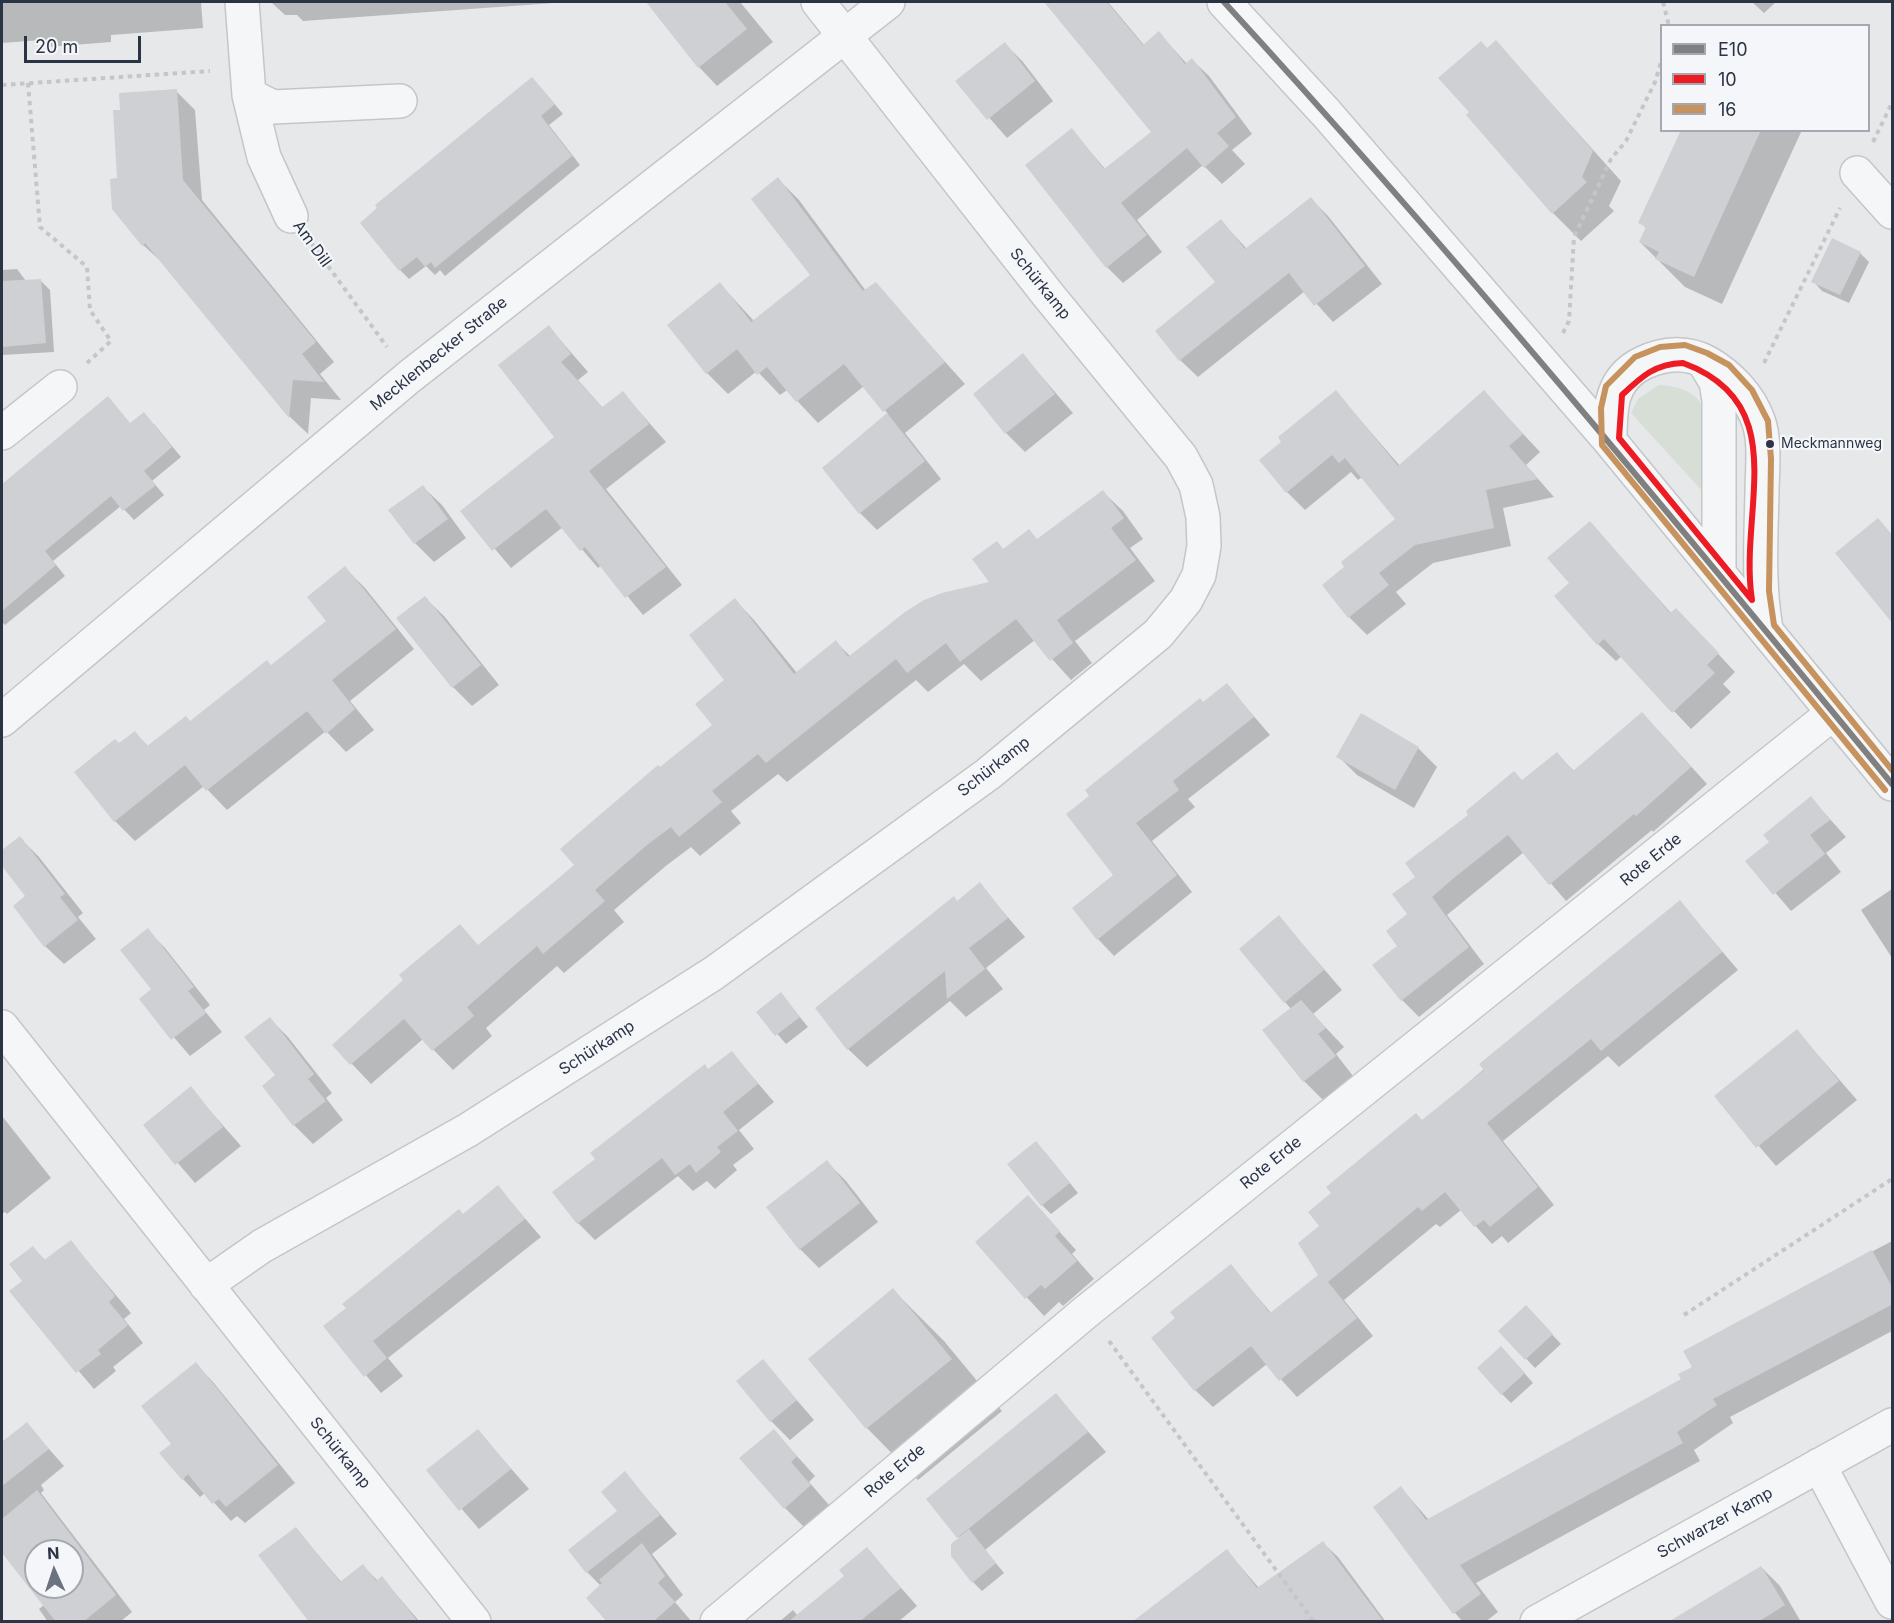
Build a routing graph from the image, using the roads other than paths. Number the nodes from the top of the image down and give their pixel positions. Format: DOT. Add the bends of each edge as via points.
graph roads {
  1 [pos="242,2"];
  2 [pos="818,2"];
  3 [pos="888,2"];
  4 [pos="1224,2"];
  5 [pos="844,38"];
  6 [pos="248,81"];
  7 [pos="400,101"];
  8 [pos="1857,173"];
  9 [pos="1893,212"];
  10 [pos="291,216"];
  11 [pos="1703,361"];
  12 [pos="60,387"];
  13 [pos="2,433"];
  14 [pos="1610,441"];
  15 [pos="1719,572"];
  16 [pos="1766,629"];
  17 [pos="1832,714"];
  18 [pos="2,720"];
  19 [pos="1893,784"];
  20 [pos="2,1027"];
  21 [pos="206,1285"];
  22 [pos="1893,1425"];
  23 [pos="1819,1465"];
  24 [pos="1893,1602"];
  25 [pos="474,1622"];
  26 [pos="717,1622"];
  27 [pos="1537,1622"];
  1 -- 6 [label="street, Am Dill"];
  2 -- 5 [label="street"];
  3 -- 5 [label="street, Mecklenbecker Straße"];
  4 -- 14 [label="street" via="1327,114"];
  5 -- 18 [label="street, Mecklenbecker Straße" via="409,377"];
  5 -- 21 [label="street, Schürkamp" via="1181,457 1196,485 1203,517 1199,575 1186,600 1158,634 1015,752 723,966 468,1130 262,1246"];
  6 -- 7 [label="street" via="273,107"];
  6 -- 10 [label="street, Am Dill" via="264,157"];
  8 -- 9 [label="street"];
  11 -- 14 [label="street" via="1684,354 1663,355 1627,375 1614,390"];
  11 -- 15 [label="street" via="1716,382 1719,400"];
  11 -- 16 [label="street" via="1723,372 1746,396 1759,422 1760,592"];
  12 -- 13 [label="street"];
  14 -- 15 [label="street"];
  15 -- 16 [label="street"];
  16 -- 17 [label="street"];
  17 -- 19 [label="street"];
  17 -- 26 [label="street, Rote Erde" via="1087,1311"];
  20 -- 21 [label="street, Schürkamp"];
  21 -- 25 [label="street, Schürkamp"];
  22 -- 23 [label="street, Schwarzer Kamp"];
  23 -- 24 [label="street"];
  23 -- 27 [label="street, Schwarzer Kamp"];
}
